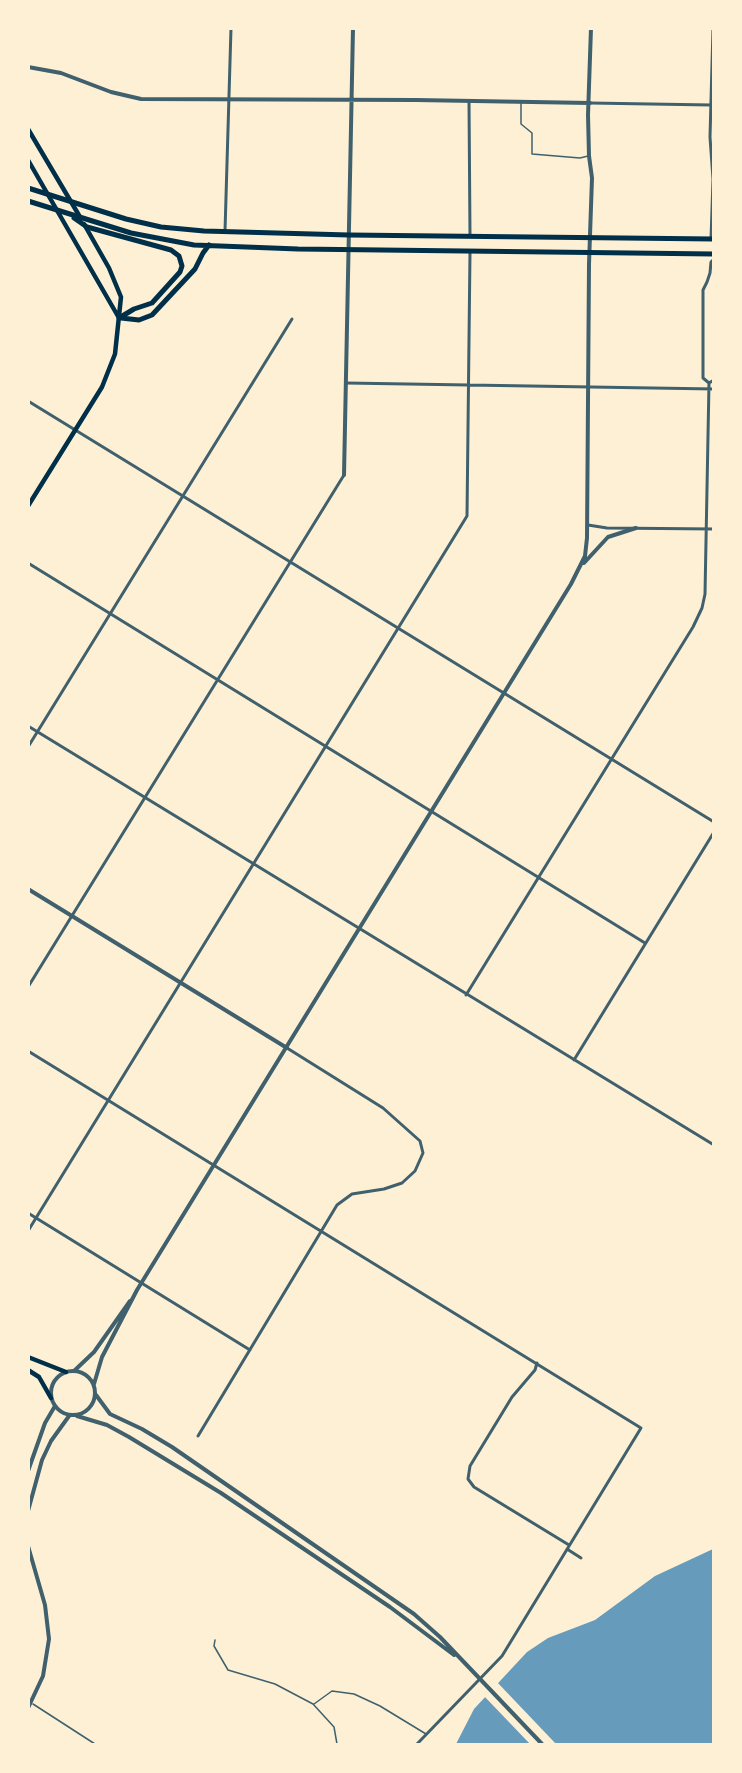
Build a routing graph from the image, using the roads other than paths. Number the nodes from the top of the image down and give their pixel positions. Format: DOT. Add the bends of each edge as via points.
graph roads {
  1 [pos="231,28"];
  2 [pos="353,28"];
  3 [pos="591,28"];
  4 [pos="713,28"];
  5 [pos="28,67"];
  6 [pos="230,99"];
  7 [pos="351,100"];
  8 [pos="469,101"];
  9 [pos="521,102"];
  10 [pos="590,103"];
  11 [pos="711,105"];
  12 [pos="28,129"];
  13 [pos="589,156"];
  14 [pos="28,160"];
  15 [pos="29,188"];
  16 [pos="28,201"];
  17 [pos="70,215"];
  18 [pos="225,232"];
  19 [pos="349,235"];
  20 [pos="470,236"];
  21 [pos="590,238"];
  22 [pos="712,239"];
  23 [pos="209,245"];
  24 [pos="349,250"];
  25 [pos="470,251"];
  26 [pos="590,253"];
  27 [pos="714,254"];
  28 [pos="714,259"];
  29 [pos="119,318"];
  30 [pos="292,319"];
  31 [pos="714,380"];
  32 [pos="346,383"];
  33 [pos="710,383"];
  34 [pos="468,384"];
  35 [pos="588,387"];
  36 [pos="711,389"];
  37 [pos="28,401"];
  38 [pos="76,430"];
  39 [pos="344,475"];
  40 [pos="183,496"];
  41 [pos="28,506"];
  42 [pos="588,525"];
  43 [pos="636,528"];
  44 [pos="706,529"];
  45 [pos="714,529"];
  46 [pos="290,562"];
  47 [pos="28,563"];
  48 [pos="580,568"];
  49 [pos="111,614"];
  50 [pos="399,629"];
  51 [pos="217,679"];
  52 [pos="503,693"];
  53 [pos="28,726"];
  54 [pos="38,732"];
  55 [pos="325,746"];
  56 [pos="28,747"];
  57 [pos="611,759"];
  58 [pos="145,797"];
  59 [pos="432,812"];
  60 [pos="714,822"];
  61 [pos="714,832"];
  62 [pos="253,864"];
  63 [pos="538,877"];
  64 [pos="28,889"];
  65 [pos="72,916"];
  66 [pos="359,929"];
  67 [pos="645,943"];
  68 [pos="181,983"];
  69 [pos="28,987"];
  70 [pos="466,995"];
  71 [pos="287,1048"];
  72 [pos="28,1051"];
  73 [pos="574,1060"];
  74 [pos="108,1100"];
  75 [pos="714,1145"];
  76 [pos="215,1166"];
  77 [pos="28,1213"];
  78 [pos="36,1218"];
  79 [pos="28,1231"];
  80 [pos="322,1231"];
  81 [pos="142,1283"];
  82 [pos="138,1290"];
  83 [pos="250,1350"];
  84 [pos="28,1357"];
  85 [pos="537,1363"];
  86 [pos="28,1370"];
  87 [pos="74,1371"];
  88 [pos="66,1372"];
  89 [pos="94,1384"];
  90 [pos="96,1395"];
  91 [pos="51,1398"];
  92 [pos="55,1406"];
  93 [pos="69,1416"];
  94 [pos="78,1416"];
  95 [pos="198,1436"];
  96 [pos="28,1471"];
  97 [pos="28,1511"];
  98 [pos="28,1546"];
  99 [pos="568,1547"];
  100 [pos="581,1558"];
  101 [pos="215,1640"];
  102 [pos="460,1659"];
  103 [pos="29,1704"];
  104 [pos="313,1704"];
  105 [pos="427,1734"];
  106 [pos="95,1744"];
  107 [pos="337,1744"];
  108 [pos="417,1744"];
  109 [pos="542,1744"];
  1 -- 6 [label="street"];
  2 -- 7 [label="street"];
  3 -- 10 [label="street"];
  4 -- 11 [label="street"];
  5 -- 6 [label="street" via="61,73 141,99"];
  6 -- 7 [label="street"];
  6 -- 18 [label="street"];
  7 -- 8 [label="street"];
  7 -- 19 [label="street"];
  8 -- 9 [label="street"];
  8 -- 20 [label="street"];
  9 -- 10 [label="street"];
  9 -- 13 [label="lane" via="521,124 532,133 532,154"];
  10 -- 11 [label="street"];
  10 -- 13 [label="street"];
  11 -- 22 [label="street"];
  12 -- 29 [label="main road" via="109,268 121,297"];
  13 -- 21 [label="street"];
  14 -- 29 [label="main road"];
  15 -- 18 [label="highway" via="161,227"];
  16 -- 17 [label="highway"];
  17 -- 23 [label="highway" via="176,242"];
  17 -- 29 [label="highway" via="87,227 176,252 181,260 177,276 152,303"];
  18 -- 19 [label="highway"];
  19 -- 20 [label="highway"];
  19 -- 24 [label="street"];
  20 -- 21 [label="highway"];
  21 -- 22 [label="highway"];
  21 -- 26 [label="street"];
  23 -- 24 [label="highway"];
  23 -- 29 [label="highway" via="195,269 152,315 139,320"];
  24 -- 25 [label="highway"];
  24 -- 32 [label="street"];
  25 -- 26 [label="highway"];
  25 -- 34 [label="street"];
  26 -- 27 [label="highway"];
  26 -- 35 [label="street"];
  28 -- 33 [label="street" via="703,290 703,378"];
  29 -- 38 [label="main road" via="113,364"];
  30 -- 40 [label="street"];
  31 -- 33 [label="street"];
  32 -- 34 [label="street"];
  32 -- 39 [label="street"];
  33 -- 36 [label="street"];
  34 -- 35 [label="street"];
  34 -- 50 [label="street" via="467,516"];
  35 -- 36 [label="street"];
  35 -- 42 [label="street"];
  36 -- 44 [label="street"];
  37 -- 38 [label="street"];
  38 -- 40 [label="street"];
  38 -- 41 [label="main road"];
  39 -- 46 [label="street"];
  40 -- 46 [label="street"];
  40 -- 49 [label="street"];
  42 -- 43 [label="street"];
  42 -- 48 [label="street"];
  43 -- 44 [label="street"];
  43 -- 48 [label="street" via="608,537"];
  44 -- 45 [label="street"];
  44 -- 57 [label="street" via="705,594 700,613"];
  46 -- 50 [label="street"];
  46 -- 51 [label="street"];
  47 -- 49 [label="street"];
  48 -- 52 [label="street"];
  49 -- 51 [label="street"];
  49 -- 54 [label="street"];
  50 -- 52 [label="street"];
  50 -- 55 [label="street"];
  51 -- 55 [label="street"];
  51 -- 58 [label="street"];
  52 -- 57 [label="street"];
  52 -- 59 [label="street"];
  53 -- 54 [label="street"];
  54 -- 56 [label="street"];
  54 -- 58 [label="street"];
  55 -- 59 [label="street"];
  55 -- 62 [label="street"];
  57 -- 60 [label="street"];
  57 -- 63 [label="street"];
  58 -- 62 [label="street"];
  58 -- 65 [label="street"];
  59 -- 63 [label="street"];
  59 -- 66 [label="street"];
  61 -- 67 [label="street"];
  62 -- 66 [label="street"];
  62 -- 68 [label="street"];
  63 -- 67 [label="street"];
  63 -- 70 [label="street"];
  64 -- 65 [label="street"];
  65 -- 68 [label="street"];
  65 -- 69 [label="street"];
  66 -- 70 [label="street"];
  66 -- 71 [label="street"];
  67 -- 73 [label="street"];
  68 -- 71 [label="street"];
  68 -- 74 [label="street"];
  70 -- 73 [label="street"];
  71 -- 76 [label="street"];
  71 -- 80 [label="street" via="376,1103 420,1141 423,1153 411,1176 402,1183 348,1196"];
  72 -- 74 [label="street"];
  73 -- 75 [label="street"];
  74 -- 76 [label="street"];
  74 -- 78 [label="street"];
  76 -- 80 [label="street"];
  76 -- 81 [label="street"];
  77 -- 78 [label="street"];
  78 -- 79 [label="street"];
  78 -- 81 [label="street"];
  80 -- 83 [label="street"];
  80 -- 85 [label="street"];
  81 -- 82 [label="street"];
  81 -- 83 [label="street"];
  82 -- 87 [label="street" via="94,1352"];
  82 -- 89 [label="street" via="102,1357"];
  83 -- 95 [label="street"];
  84 -- 88 [label="main road"];
  85 -- 99 [label="street" via="512,1397 468,1475 474,1487"];
  85 -- 99 [label="street" via="641,1428"];
  86 -- 91 [label="main road" via="39,1377"];
  87 -- 88 [label="street"];
  87 -- 89 [label="street" via="86,1375"];
  88 -- 91 [label="street" via="52,1385"];
  89 -- 90 [label="street"];
  90 -- 94 [label="street" via="90,1408"];
  90 -- 102 [label="street" via="110,1414 172,1447 395,1600"];
  91 -- 92 [label="street"];
  92 -- 93 [label="street"];
  92 -- 96 [label="street"];
  93 -- 94 [label="street"];
  93 -- 97 [label="street" via="42,1460"];
  94 -- 102 [label="street" via="123,1433 221,1493"];
  98 -- 103 [label="street" via="45,1605 49,1639 43,1676"];
  99 -- 100 [label="street"];
  99 -- 105 [label="street" via="502,1656"];
  101 -- 104 [label="lane" via="214,1646 228,1670 275,1684"];
  102 -- 109 [label="street"];
  103 -- 106 [label="lane"];
  104 -- 105 [label="lane" via="332,1691 354,1694"];
  104 -- 107 [label="lane" via="334,1727"];
  105 -- 108 [label="street"];
}
